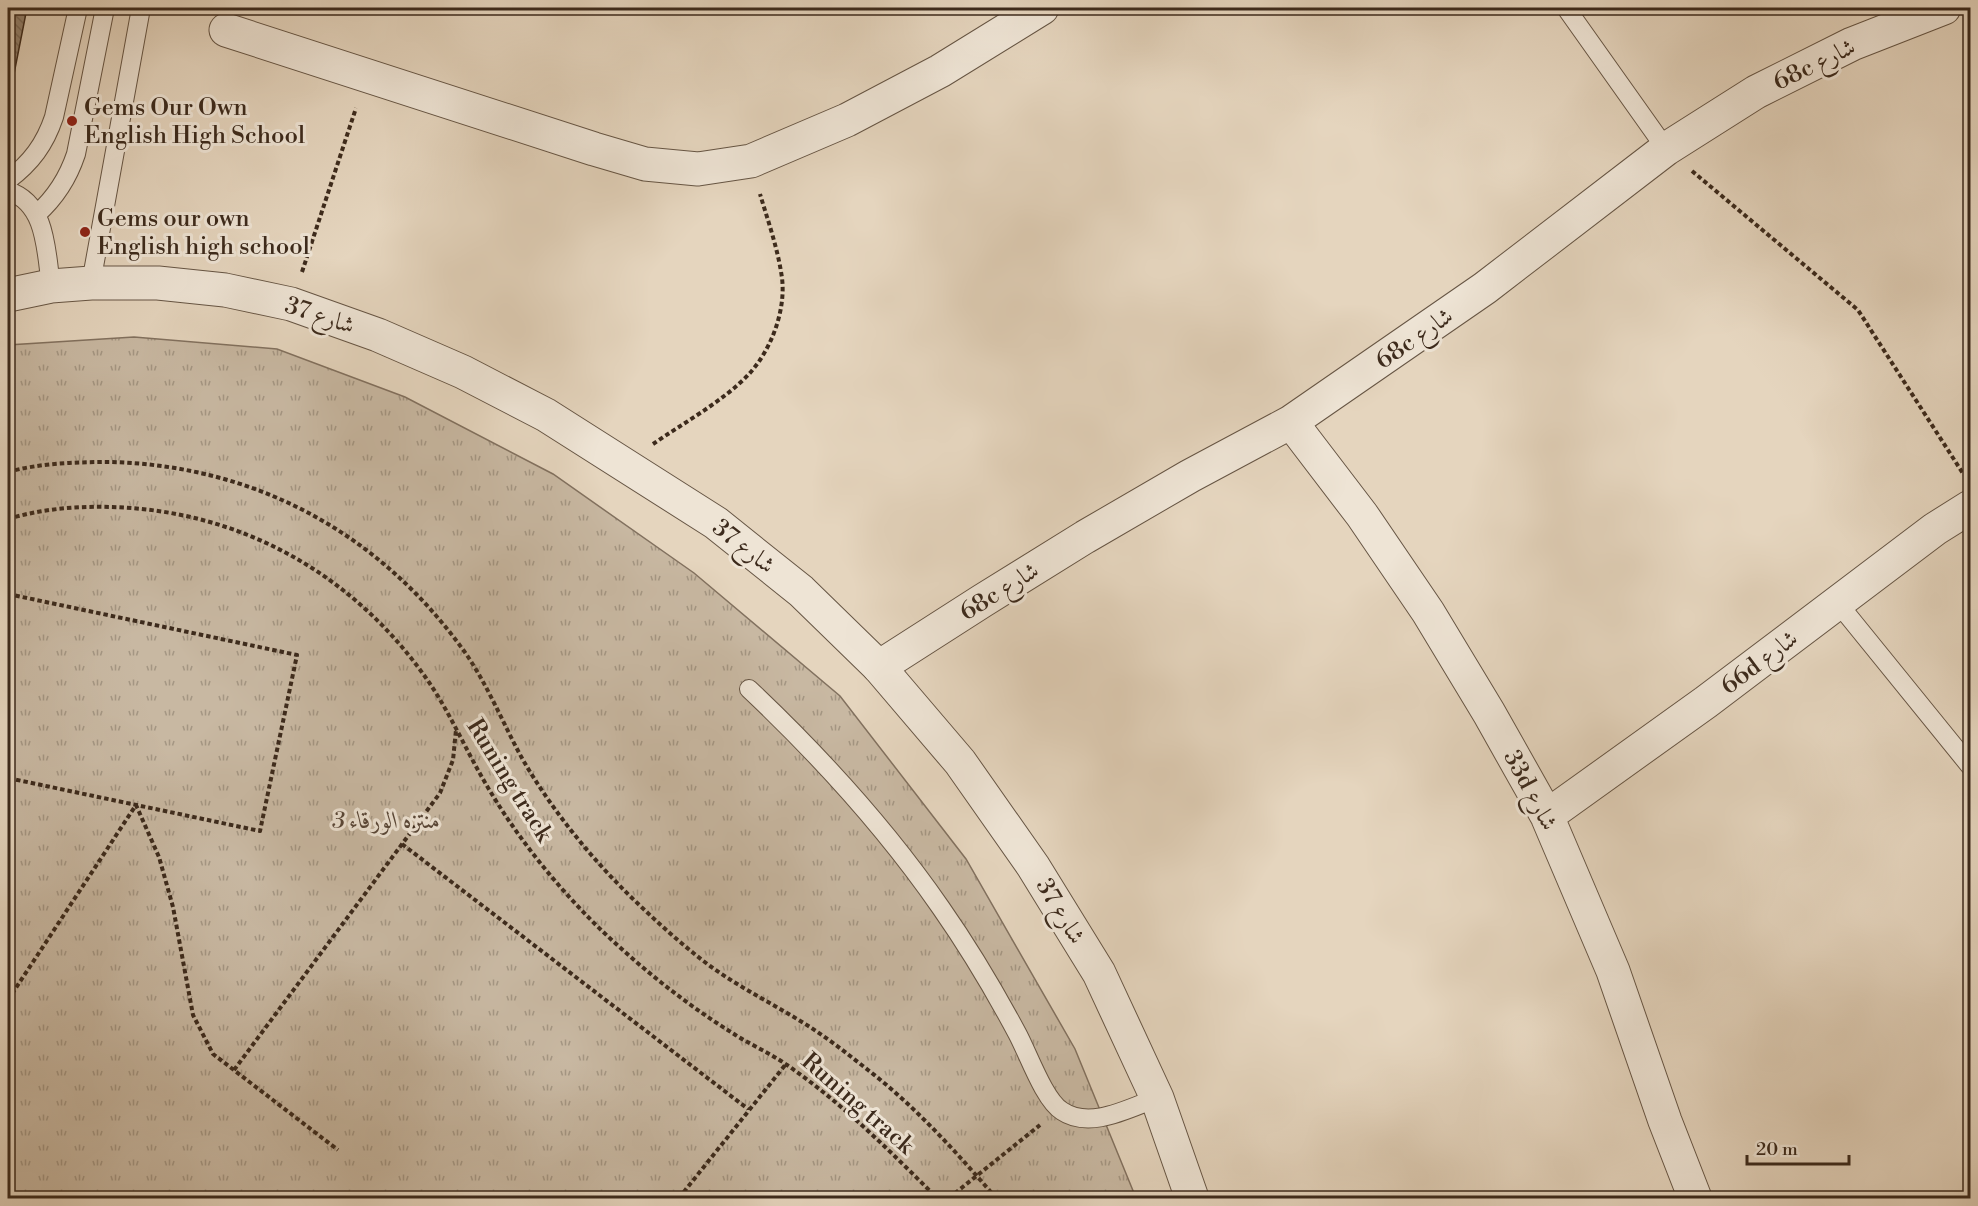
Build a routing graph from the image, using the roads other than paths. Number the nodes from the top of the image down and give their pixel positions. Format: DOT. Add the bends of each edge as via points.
graph roads {
  1 [pos="78,8"];
  2 [pos="105,8"];
  3 [pos="141,8"];
  4 [pos="1042,8"];
  5 [pos="1566,8"];
  6 [pos="1944,8"];
  7 [pos="226,30"];
  8 [pos="1666,149"];
  9 [pos="8,180"];
  10 [pos="8,191"];
  11 [pos="37,214"];
  12 [pos="90,283"];
  13 [pos="51,286"];
  14 [pos="8,295"];
  15 [pos="1291,422"];
  16 [pos="1967,491"];
  17 [pos="1837,602"];
  18 [pos="879,667"];
  19 [pos="749,689"];
  20 [pos="1971,766"];
  21 [pos="1547,816"];
  22 [pos="1157,1098"];
  23 [pos="1192,1198"];
  24 [pos="1695,1198"];
  1 -- 9 [label="lane" via="49,134 28,163"];
  2 -- 11 [label="lane" via="76,154 59,189"];
  3 -- 12 [label="lane"];
  4 -- 7 [label="street" via="920,82 847,120 750,161 698,169 645,164"];
  5 -- 8 [label="lane"];
  6 -- 8 [label="street, 68c شارع" via="1852,44 1756,92"];
  8 -- 15 [label="street, 68c شارع" via="1485,288"];
  10 -- 11 [label="lane" via="29,202"];
  11 -- 13 [label="lane"];
  12 -- 13 [label="street, شارع 37"];
  12 -- 18 [label="street, شارع 37" via="214,288 291,304 378,335 463,372 546,415 716,523 801,591"];
  13 -- 14 [label="street, شارع 37"];
  15 -- 18 [label="street, 68c شارع" via="1085,537"];
  15 -- 21 [label="street, 33d شارع" via="1362,515 1428,612"];
  16 -- 17 [label="street, 66d شارع" via="1935,529"];
  17 -- 20 [label="lane"];
  17 -- 21 [label="street, 66d شارع"];
  18 -- 22 [label="street, شارع 37" via="960,762 1033,866 1099,974"];
  19 -- 22 [label="lane" via="845,785 942,908 982,970 1059,1110 1086,1120"];
  21 -- 24 [label="street, 33d شارع" via="1613,971"];
  22 -- 23 [label="street, شارع 37"];
}
